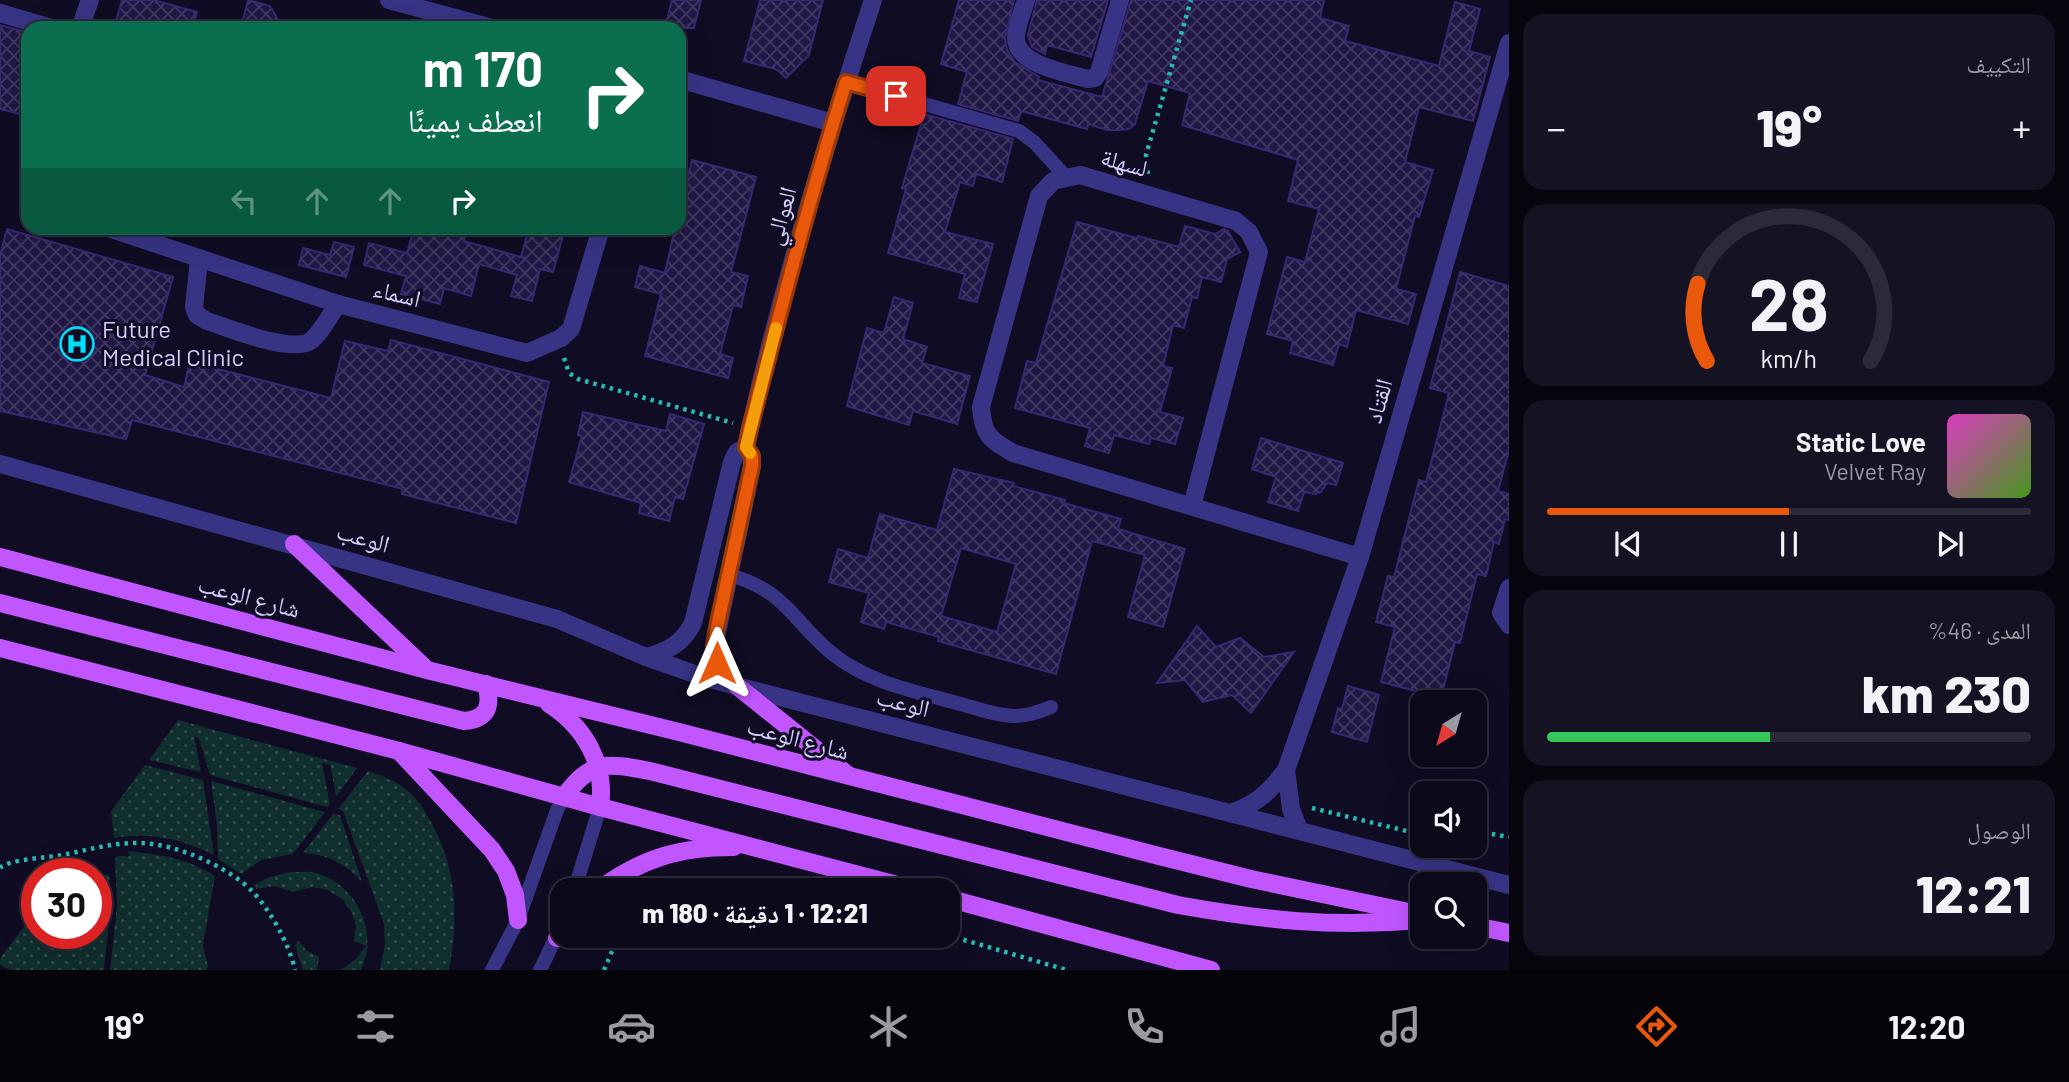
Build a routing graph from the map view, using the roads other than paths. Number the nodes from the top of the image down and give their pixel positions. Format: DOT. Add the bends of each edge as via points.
graph roads {
  1 [pos="90,0"];
  2 [pos="390,0"];
  3 [pos="873,0"];
  4 [pos="1027,0"];
  5 [pos="1120,0"];
  6 [pos="0,13"];
  7 [pos="27,21"];
  8 [pos="82,21"];
  9 [pos="466,21"];
  10 [pos="1509,43"];
  11 [pos="686,81"];
  12 [pos="846,82"];
  13 [pos="833,123"];
  14 [pos="1068,178"];
  15 [pos="128,235"];
  16 [pos="599,235"];
  17 [pos="199,260"];
  18 [pos="338,304"];
  19 [pos="746,447"];
  20 [pos="0,464"];
  21 [pos="1192,506"];
  22 [pos="293,544"];
  23 [pos="0,557"];
  24 [pos="1360,557"];
  25 [pos="729,575"];
  26 [pos="1509,588"];
  27 [pos="0,603"];
  28 [pos="1509,625"];
  29 [pos="0,648"];
  30 [pos="646,657"];
  31 [pos="427,670"];
  32 [pos="486,684"];
  33 [pos="737,686"];
  34 [pos="540,699"];
  35 [pos="1051,707"];
  36 [pos="399,751"];
  37 [pos="598,766"];
  38 [pos="1286,770"];
  39 [pos="853,779"];
  40 [pos="564,797"];
  41 [pos="600,807"];
  42 [pos="1233,812"];
  43 [pos="1298,830"];
  44 [pos="759,847"];
  45 [pos="577,878"];
  46 [pos="614,878"];
  47 [pos="872,878"];
  48 [pos="1509,885"];
  49 [pos="960,902"];
  50 [pos="1410,914"];
  51 [pos="1410,919"];
  52 [pos="519,920"];
  53 [pos="1487,928"];
  54 [pos="1509,933"];
  55 [pos="551,948"];
  56 [pos="492,970"];
  57 [pos="540,970"];
  58 [pos="1211,970"];
  1 -- 8 [label="street"];
  2 -- 9 [label="street"];
  3 -- 12 [label="street, العوالي"];
  4 -- 5 [label="street" via="1016,38 1020,51 1027,60 1088,79 1100,72"];
  6 -- 7 [label="street"];
  10 -- 24 [label="street, القتاد"];
  11 -- 13 [label="street"];
  12 -- 13 [label="street, العوالي"];
  12 -- 14 [label="lane" via="1019,131"];
  13 -- 19 [label="street, العوالي"];
  14 -- 21 [label="street, لسهلة" via="1080,176 1236,221 1250,232 1258,252"];
  14 -- 21 [label="street, لسهلة" via="1053,181 1040,196 981,407 982,426 992,441 1013,453"];
  15 -- 17 [label="street, اسماء"];
  16 -- 18 [label="street, اسماء" via="571,329 527,353"];
  17 -- 18 [label="street, اسماء"];
  17 -- 18 [label="street" via="194,307 207,321 284,345 304,344"];
  19 -- 25 [label="street, العوالي" via="752,466"];
  19 -- 30 [label="street, العوالي" via="732,462 692,623 675,647"];
  20 -- 22 [label="street"];
  21 -- 24 [label="street, لسهلة"];
  22 -- 30 [label="street, الوعب" via="557,618"];
  22 -- 31 [label="main road"];
  23 -- 31 [label="main road, شارع الوعب"];
  24 -- 38 [label="street, القتاد"];
  25 -- 33 [label="street, العوالي" via="714,647 717,663"];
  25 -- 35 [label="lane" via="767,590 831,653 876,680 1003,715 1031,715"];
  26 -- 28 [label="street" via="1501,613"];
  27 -- 32 [label="main road" via="464,721 475,720 488,708"];
  29 -- 36 [label="main road"];
  30 -- 33 [label="street, الوعب"];
  31 -- 32 [label="main road, شارع الوعب"];
  32 -- 34 [label="main road, شارع الوعب"];
  33 -- 39 [label="main road"];
  33 -- 42 [label="street, الوعب"];
  34 -- 37 [label="main road" via="582,733"];
  34 -- 39 [label="main road, شارع الوعب"];
  36 -- 40 [label="main road"];
  36 -- 52 [label="main road" via="492,850 506,871"];
  37 -- 40 [label="main road" via="574,783"];
  37 -- 41 [label="main road"];
  37 -- 51 [label="main road" via="650,771 1178,905 1306,923 1370,925"];
  38 -- 42 [label="street, القتاد" via="1258,801"];
  38 -- 43 [label="street, القتاد"];
  39 -- 50 [label="main road, شارع الوعب"];
  40 -- 41 [label="main road"];
  40 -- 52 [label="lane"];
  41 -- 44 [label="main road"];
  41 -- 45 [label="lane"];
  42 -- 43 [label="street, الوعب"];
  43 -- 48 [label="street, الوعب"];
  44 -- 46 [label="main road" via="675,852"];
  44 -- 47 [label="main road"];
  49 -- 58 [label="main road"];
  52 -- 56 [label="lane"];
  53 -- 54 [label="main road"];
  55 -- 57 [label="lane"];
}
